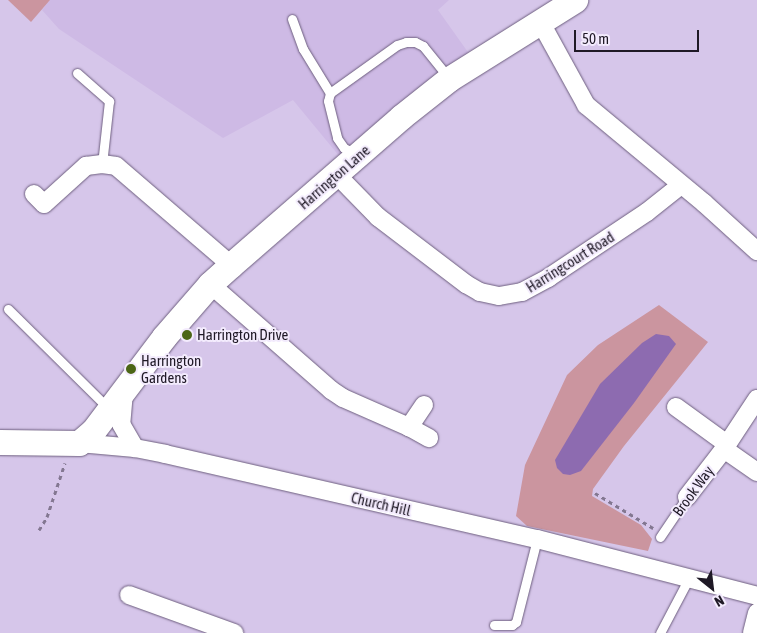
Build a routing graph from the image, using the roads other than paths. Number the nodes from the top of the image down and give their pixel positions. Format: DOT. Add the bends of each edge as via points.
graph roads {
  1 [pos="575,0"];
  2 [pos="292,19"];
  3 [pos="541,23"];
  4 [pos="77,73"];
  5 [pos="449,79"];
  6 [pos="330,93"];
  7 [pos="358,154"];
  8 [pos="102,164"];
  9 [pos="337,174"];
  10 [pos="681,185"];
  11 [pos="34,194"];
  12 [pos="755,250"];
  13 [pos="231,265"];
  14 [pos="210,284"];
  15 [pos="8,309"];
  16 [pos="124,389"];
  17 [pos="757,399"];
  18 [pos="424,405"];
  19 [pos="676,407"];
  20 [pos="109,410"];
  21 [pos="409,427"];
  22 [pos="429,438"];
  23 [pos="0,442"];
  24 [pos="74,443"];
  25 [pos="725,446"];
  26 [pos="135,448"];
  27 [pos="757,472"];
  28 [pos="688,497"];
  29 [pos="661,535"];
  30 [pos="537,539"];
  31 [pos="689,578"];
  32 [pos="128,595"];
  33 [pos="757,596"];
  34 [pos="757,612"];
  35 [pos="494,625"];
  36 [pos="233,633"];
  37 [pos="660,633"];
  38 [pos="752,633"];
  1 -- 3 [label="street, Harrington Lane"];
  2 -- 6 [label="lane" via="303,49"];
  3 -- 5 [label="street, Harrington Lane"];
  3 -- 10 [label="street" via="586,105"];
  4 -- 8 [label="lane" via="109,101"];
  5 -- 6 [label="lane" via="423,46 406,42"];
  5 -- 7 [label="street, Harrington Lane"];
  6 -- 7 [label="lane" via="328,101 337,138 344,148"];
  7 -- 9 [label="street, Harrington Lane"];
  8 -- 11 [label="street" via="80,170 44,204"];
  8 -- 13 [label="street" via="120,168"];
  9 -- 10 [label="street, Harringcourt Road" via="378,216 466,284 480,292 499,296 522,292 548,278 647,212"];
  9 -- 13 [label="street, Harrington Lane"];
  10 -- 12 [label="street"];
  13 -- 14 [label="street, Harrington Lane"];
  14 -- 16 [label="street, Harrington Lane"];
  14 -- 21 [label="street" via="331,390"];
  15 -- 20 [label="lane"];
  16 -- 20 [label="street, Harrington Lane"];
  16 -- 26 [label="street" via="121,424"];
  17 -- 25 [label="street, Brook Way"];
  18 -- 21 [label="street"];
  19 -- 25 [label="street"];
  20 -- 24 [label="street, Harrington Lane" via="93,431"];
  21 -- 22 [label="street"];
  23 -- 24 [label="street, Church Hill"];
  24 -- 26 [label="street, Church Hill"];
  25 -- 27 [label="street"];
  25 -- 28 [label="street, Brook Way"];
  26 -- 30 [label="street, Church Hill"];
  28 -- 29 [label="lane, Brook Way"];
  30 -- 31 [label="street, Church Hill"];
  30 -- 35 [label="lane" via="516,622"];
  31 -- 33 [label="street, Church Hill"];
  31 -- 37 [label="lane"];
  32 -- 36 [label="street"];
  34 -- 38 [label="street"];
}
